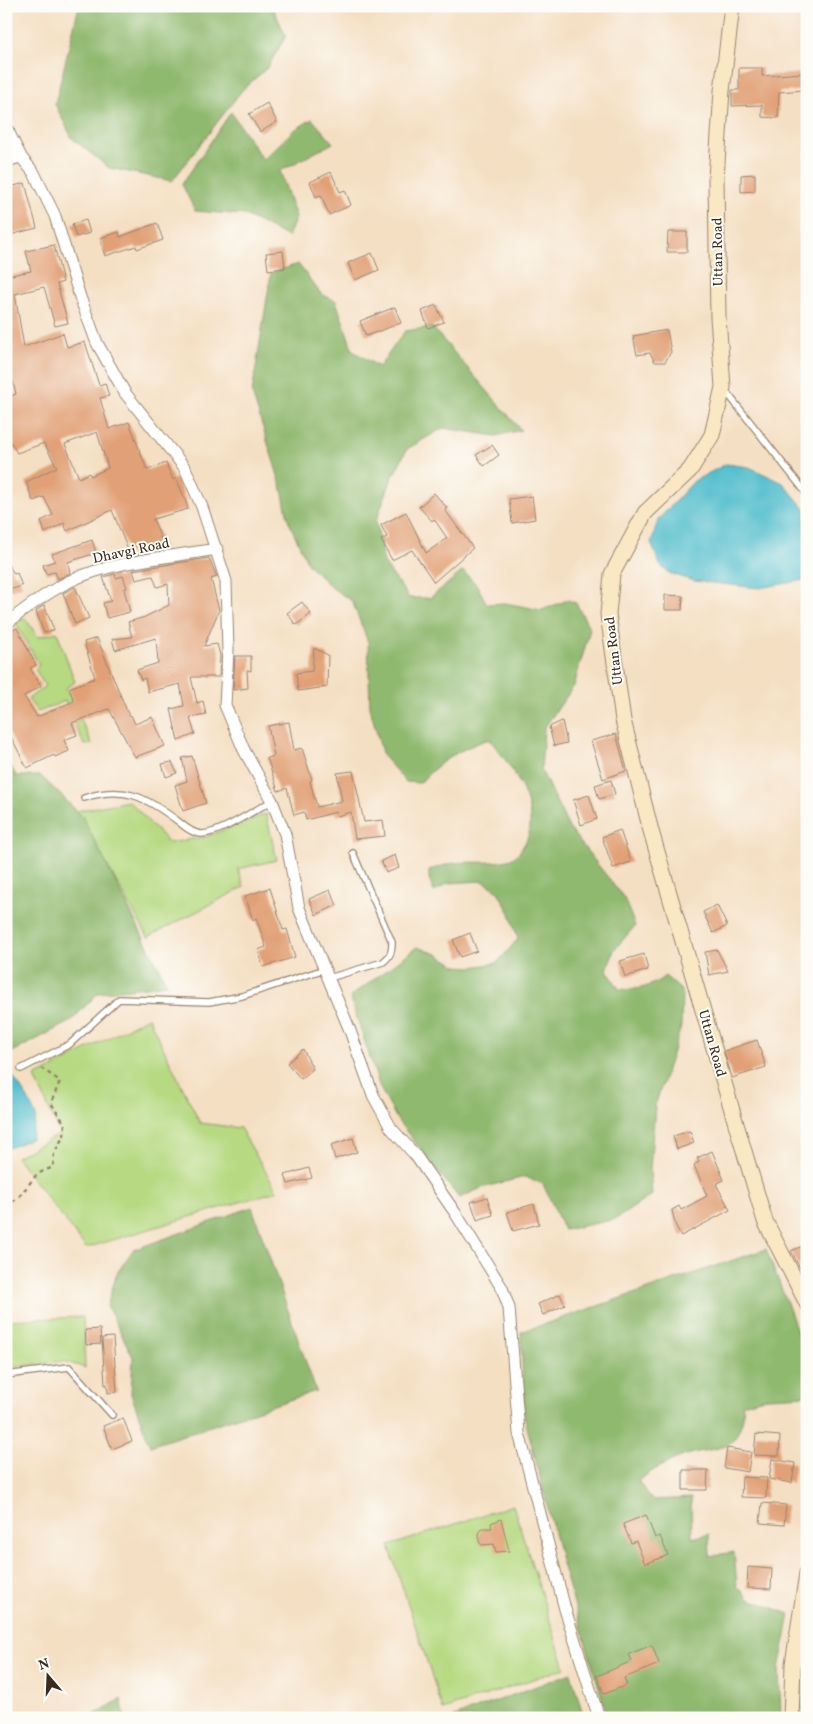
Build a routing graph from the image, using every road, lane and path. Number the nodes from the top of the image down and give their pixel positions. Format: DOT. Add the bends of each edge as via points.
graph roads {
  1 [pos="732,6"];
  2 [pos="6,127"];
  3 [pos="21,157"];
  4 [pos="6,161"];
  5 [pos="723,387"];
  6 [pos="807,494"];
  7 [pos="216,549"];
  8 [pos="6,624"];
  9 [pos="84,798"];
  10 [pos="272,801"];
  11 [pos="353,853"];
  12 [pos="327,973"];
  13 [pos="33,1064"];
  14 [pos="21,1069"];
  15 [pos="6,1206"];
  16 [pos="807,1303"];
  17 [pos="6,1376"];
  18 [pos="112,1415"];
  19 [pos="807,1573"];
  20 [pos="599,1718"];
  21 [pos="791,1718"];
  1 -- 5 [label="main road, Uttan Road" via="716,178 718,318"];
  2 -- 3 [label="street"];
  3 -- 4 [label="street"];
  3 -- 7 [label="street" via="34,173 55,216 97,342 125,393 185,468"];
  5 -- 6 [label="lane"];
  5 -- 16 [label="main road, Uttan Road" via="712,436 690,470 645,513 612,574 608,614 623,720 651,831 765,1221"];
  7 -- 8 [label="street, Dhavgi Road" via="101,570 37,599"];
  7 -- 10 [label="street" via="226,581 228,650 224,705"];
  9 -- 10 [label="lane" via="122,792 139,796 200,834 212,832"];
  10 -- 12 [label="street" via="285,834 299,908"];
  11 -- 12 [label="lane" via="392,942 392,950 383,962"];
  12 -- 13 [label="lane" via="216,1001 119,999 70,1044"];
  12 -- 20 [label="street" via="378,1104 391,1128 416,1156 502,1288 509,1308 519,1433 565,1609"];
  13 -- 14 [label="lane"];
  13 -- 15 [label="path" via="60,1081 51,1103 66,1124 64,1135 54,1154 53,1167 36,1174 19,1197"];
  17 -- 18 [label="lane" via="69,1367"];
  19 -- 21 [label="main road" via="793,1664"];
}
